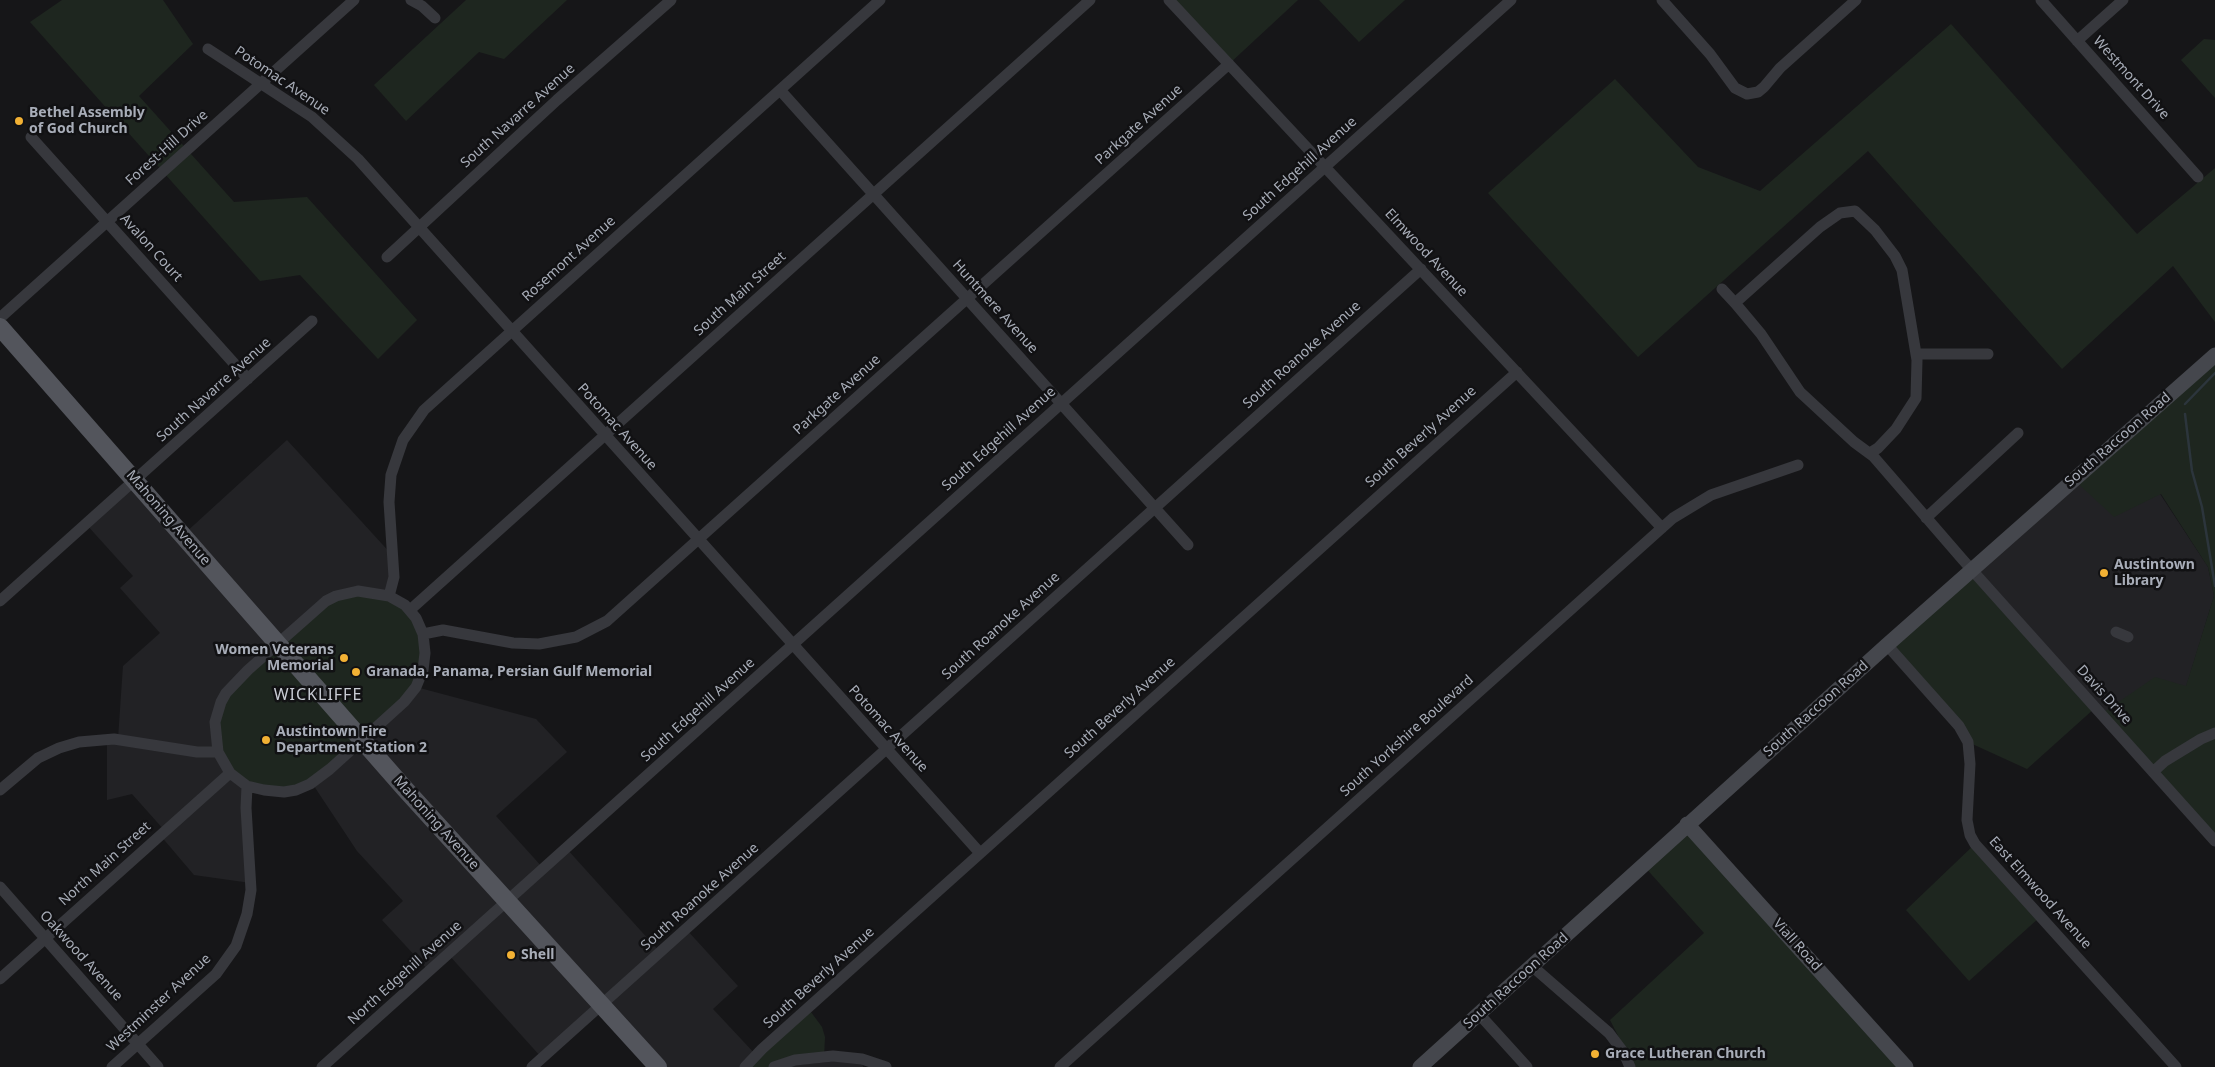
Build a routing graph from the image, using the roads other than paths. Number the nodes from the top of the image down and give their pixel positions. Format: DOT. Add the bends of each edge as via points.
graph roads {
  1 [pos="354,0"];
  2 [pos="411,0"];
  3 [pos="671,0"];
  4 [pos="880,0"];
  5 [pos="1090,0"];
  6 [pos="1169,0"];
  7 [pos="1511,0"];
  8 [pos="1662,0"];
  9 [pos="1856,0"];
  10 [pos="2041,0"];
  11 [pos="2122,0"];
  12 [pos="435,18"];
  13 [pos="2077,41"];
  14 [pos="208,49"];
  15 [pos="1229,64"];
  16 [pos="261,84"];
  17 [pos="780,90"];
  18 [pos="31,137"];
  19 [pos="1324,167"];
  20 [pos="2198,177"];
  21 [pos="873,194"];
  22 [pos="108,222"];
  23 [pos="419,228"];
  24 [pos="387,257"];
  25 [pos="1421,269"];
  26 [pos="1722,289"];
  27 [pos="967,299"];
  28 [pos="1735,303"];
  29 [pos="0,318"];
  30 [pos="312,321"];
  31 [pos="0,326"];
  32 [pos="511,331"];
  33 [pos="1917,354"];
  34 [pos="1988,354"];
  35 [pos="2215,355"];
  36 [pos="1517,372"];
  37 [pos="248,379"];
  38 [pos="1061,403"];
  39 [pos="2018,433"];
  40 [pos="605,436"];
  41 [pos="1870,454"];
  42 [pos="1798,465"];
  43 [pos="135,480"];
  44 [pos="1156,507"];
  45 [pos="1926,518"];
  46 [pos="1662,528"];
  47 [pos="699,540"];
  48 [pos="1188,545"];
  49 [pos="1972,570"];
  50 [pos="389,596"];
  51 [pos="0,601"];
  52 [pos="410,610"];
  53 [pos="423,634"];
  54 [pos="278,643"];
  55 [pos="792,645"];
  56 [pos="1887,645"];
  57 [pos="2215,733"];
  58 [pos="362,739"];
  59 [pos="886,749"];
  60 [pos="218,752"];
  61 [pos="230,772"];
  62 [pos="2153,772"];
  63 [pos="247,786"];
  64 [pos="0,790"];
  65 [pos="1687,824"];
  66 [pos="2215,841"];
  67 [pos="980,853"];
  68 [pos="0,887"];
  69 [pos="507,901"];
  70 [pos="45,938"];
  71 [pos="1532,966"];
  72 [pos="0,979"];
  73 [pos="601,1005"];
  74 [pos="1479,1014"];
  75 [pos="138,1043"];
  76 [pos="112,1067"];
  77 [pos="158,1067"];
  78 [pos="322,1067"];
  79 [pos="532,1067"];
  80 [pos="658,1067"];
  81 [pos="745,1067"];
  82 [pos="774,1067"];
  83 [pos="886,1067"];
  84 [pos="1060,1067"];
  85 [pos="1420,1067"];
  86 [pos="1527,1067"];
  87 [pos="1630,1067"];
  88 [pos="1906,1067"];
  89 [pos="2176,1067"];
  1 -- 16 [label="street, Forest-Hill Drive"];
  2 -- 12 [label="street"];
  3 -- 23 [label="street, South Navarre Avenue"];
  4 -- 17 [label="street, Rosemont Avenue"];
  5 -- 21 [label="street, South Main Street"];
  6 -- 15 [label="street, Elmwood Avenue"];
  7 -- 19 [label="street, South Edgehill Avenue"];
  8 -- 9 [label="street" via="1735,88 1747,94 1764,87 1780,68"];
  10 -- 13 [label="street, Westmont Drive"];
  11 -- 13 [label="street"];
  13 -- 20 [label="street, Westmont Drive"];
  14 -- 16 [label="street, Potomac Avenue"];
  15 -- 19 [label="street, Elmwood Avenue"];
  15 -- 27 [label="street, Parkgate Avenue"];
  16 -- 22 [label="street, Forest-Hill Drive"];
  16 -- 23 [label="street, Potomac Avenue" via="333,134"];
  17 -- 21 [label="street, Huntmere Avenue"];
  17 -- 32 [label="street, Rosemont Avenue"];
  18 -- 22 [label="street, Avalon Court"];
  19 -- 25 [label="street, Elmwood Avenue"];
  19 -- 38 [label="street, South Edgehill Avenue"];
  21 -- 27 [label="street, Huntmere Avenue"];
  21 -- 40 [label="street, South Main Street"];
  22 -- 29 [label="street, Forest-Hill Drive"];
  22 -- 37 [label="street, Avalon Court"];
  23 -- 24 [label="street, South Navarre Avenue"];
  23 -- 32 [label="street, Potomac Avenue"];
  25 -- 36 [label="street, Elmwood Avenue"];
  25 -- 44 [label="street, South Roanoke Avenue"];
  26 -- 28 [label="street, Davis Drive"];
  27 -- 38 [label="street, Huntmere Avenue"];
  27 -- 47 [label="street, Parkgate Avenue"];
  28 -- 33 [label="street" via="1820,227 1840,213 1855,211 1876,230 1896,256 1902,270"];
  28 -- 41 [label="street, Davis Drive" via="1761,334 1800,392"];
  30 -- 37 [label="street, South Navarre Avenue"];
  31 -- 43 [label="main road, Mahoning Avenue"];
  32 -- 40 [label="street, Potomac Avenue"];
  32 -- 50 [label="street, Rosemont Avenue" via="424,410 403,440 390,487 394,577"];
  33 -- 34 [label="street"];
  33 -- 41 [label="street" via="1916,398 1896,429"];
  35 -- 49 [label="street, South Raccoon Road"];
  36 -- 46 [label="street, Elmwood Avenue"];
  36 -- 67 [label="street, South Beverly Avenue"];
  37 -- 43 [label="street, South Navarre Avenue"];
  38 -- 44 [label="street, Huntmere Avenue"];
  38 -- 55 [label="street, South Edgehill Avenue"];
  39 -- 45 [label="street"];
  40 -- 47 [label="street, Potomac Avenue"];
  40 -- 52 [label="street, South Main Street"];
  41 -- 45 [label="street, Davis Drive"];
  42 -- 46 [label="street, South Yorkshire Boulevard" via="1711,495 1684,510"];
  43 -- 51 [label="street, South Navarre Avenue"];
  43 -- 54 [label="main road, Mahoning Avenue"];
  44 -- 48 [label="street, Huntmere Avenue"];
  44 -- 59 [label="street, South Roanoke Avenue"];
  45 -- 49 [label="street, Davis Drive"];
  46 -- 84 [label="street, South Yorkshire Boulevard"];
  47 -- 53 [label="street, Parkgate Avenue" via="607,621 576,637 538,644 443,630"];
  47 -- 55 [label="street, Potomac Avenue"];
  49 -- 56 [label="street, South Raccoon Road"];
  49 -- 62 [label="street, Davis Drive"];
  50 -- 52 [label="street"];
  50 -- 54 [label="street" via="358,591 336,596 317,608"];
  52 -- 53 [label="street"];
  53 -- 58 [label="street" via="423,670 416,687"];
  54 -- 58 [label="main road, Mahoning Avenue"];
  54 -- 60 [label="street" via="235,682 220,702 215,722"];
  55 -- 59 [label="street, Potomac Avenue"];
  55 -- 69 [label="street, South Edgehill Avenue"];
  56 -- 65 [label="street, South Raccoon Road"];
  56 -- 89 [label="street, East Elmwood Avenue" via="1966,737 1970,754 1967,820 1975,844"];
  57 -- 62 [label="street"];
  58 -- 63 [label="street" via="317,780 302,788 278,792"];
  58 -- 69 [label="main road, Mahoning Avenue"];
  59 -- 67 [label="street, Potomac Avenue"];
  59 -- 73 [label="street, South Roanoke Avenue"];
  60 -- 61 [label="street"];
  60 -- 64 [label="street" via="197,752 114,739 79,742 38,758"];
  61 -- 63 [label="street"];
  61 -- 70 [label="street, North Main Street"];
  62 -- 66 [label="street, Davis Drive"];
  63 -- 75 [label="street, Westminster Avenue" via="251,890 248,914 239,939 216,974"];
  65 -- 71 [label="street, South Raccoon Road"];
  65 -- 88 [label="street, Viall Road"];
  67 -- 81 [label="street, South Beverly Avenue"];
  68 -- 70 [label="street, Oakwood Avenue"];
  69 -- 73 [label="main road, Mahoning Avenue"];
  69 -- 78 [label="street, North Edgehill Avenue"];
  70 -- 72 [label="street, North Main Street"];
  70 -- 75 [label="street, Oakwood Avenue"];
  71 -- 74 [label="street, South Raccoon Road"];
  71 -- 87 [label="street" via="1608,1033 1624,1053"];
  73 -- 79 [label="street, South Roanoke Avenue"];
  73 -- 80 [label="main road, Mahoning Avenue"];
  74 -- 85 [label="street, South Raccoon Road"];
  74 -- 86 [label="street"];
  75 -- 76 [label="street, Westminster Avenue"];
  75 -- 77 [label="street, Oakwood Avenue"];
  82 -- 83 [label="street" via="795,1060 833,1056 862,1058"];
}
